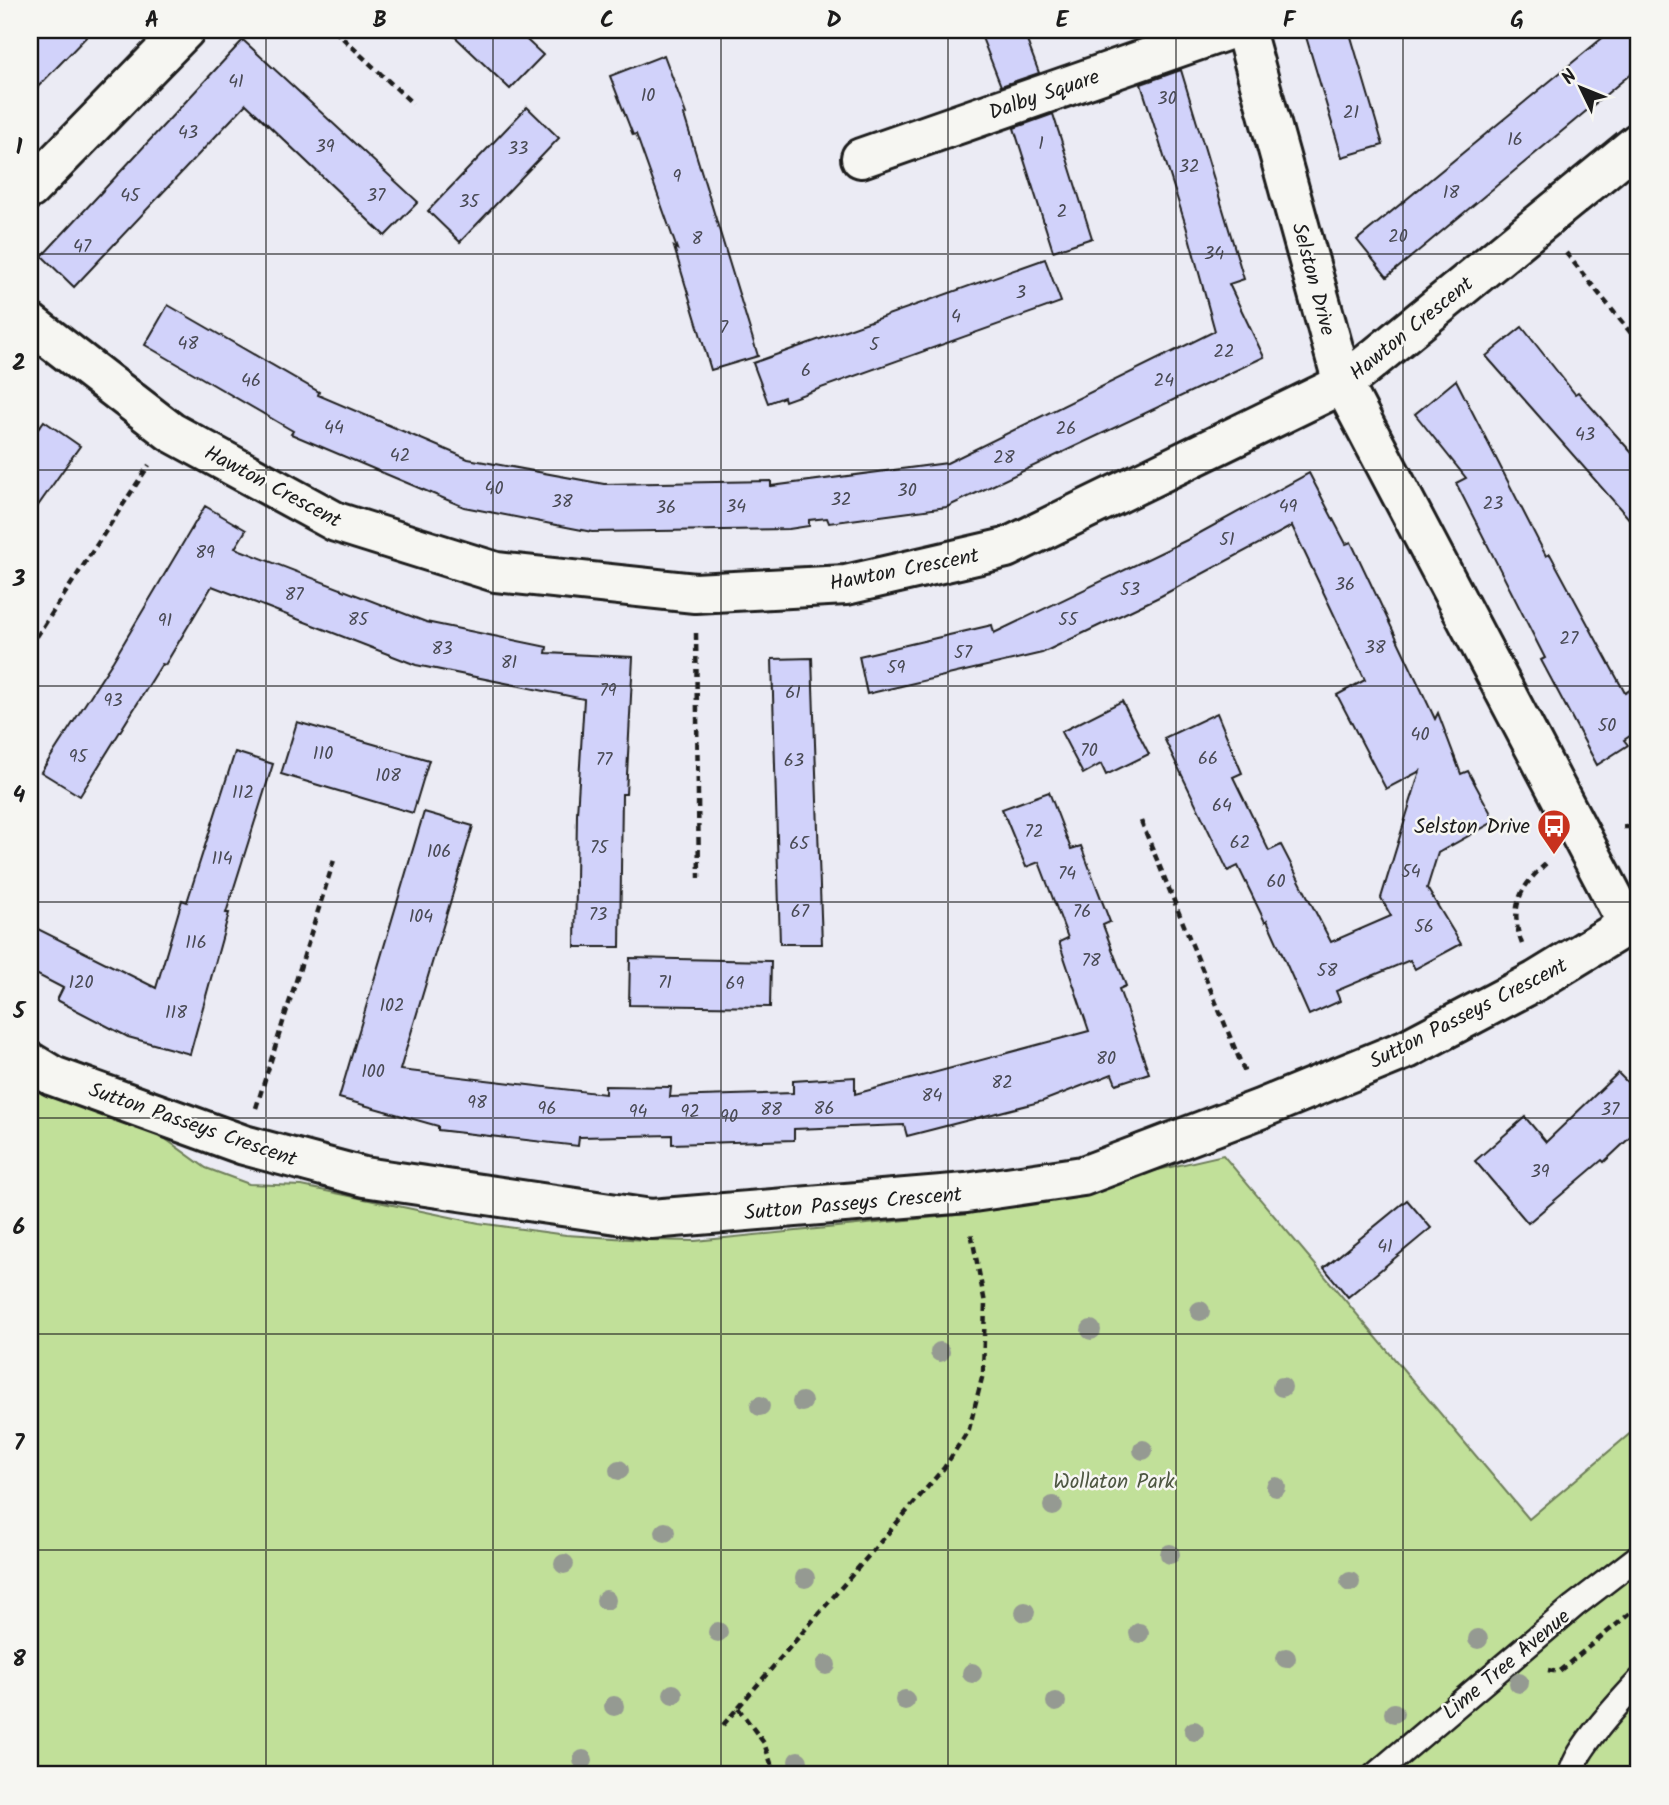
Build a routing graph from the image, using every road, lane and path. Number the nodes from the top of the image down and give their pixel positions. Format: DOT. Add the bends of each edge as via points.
graph roads {
  1 [pos="185,30"];
  2 [pos="334,30"];
  3 [pos="1228,30"];
  4 [pos="1245,30"];
  5 [pos="413,104"];
  6 [pos="1639,142"];
  7 [pos="861,158"];
  8 [pos="30,189"];
  9 [pos="1542,222"];
  10 [pos="30,323"];
  11 [pos="1639,343"];
  12 [pos="1343,384"];
  13 [pos="171,432"];
  14 [pos="695,593"];
  15 [pos="30,647"];
  16 [pos="1141,821"];
  17 [pos="1639,827"];
  18 [pos="1581,840"];
  19 [pos="335,857"];
  20 [pos="699,878"];
  21 [pos="1634,922"];
  22 [pos="1536,981"];
  23 [pos="30,1062"];
  24 [pos="1260,1110"];
  25 [pos="244,1146"];
  26 [pos="966,1193"];
  27 [pos="1639,1556"];
  28 [pos="1639,1681"];
  29 [pos="738,1708"];
  30 [pos="723,1725"];
  31 [pos="775,1775"];
  32 [pos="1375,1775"];
  33 [pos="1571,1775"];
  1 -- 8 [label="street"];
  2 -- 5 [label="path"];
  3 -- 7 [label="street, Dalby Square"];
  4 -- 12 [label="street, Selston Drive"];
  6 -- 9 [label="street, Hawton Crescent"];
  9 -- 11 [label="path"];
  9 -- 12 [label="street, Hawton Crescent"];
  10 -- 13 [label="street, Hawton Crescent"];
  12 -- 14 [label="street, Hawton Crescent" via="1006,548 846,584"];
  12 -- 18 [label="street, Selston Drive"];
  13 -- 14 [label="street, Hawton Crescent" via="336,522 482,568"];
  13 -- 15 [label="path"];
  14 -- 20 [label="path"];
  16 -- 24 [label="path"];
  17 -- 18 [label="path" via="1612,828"];
  18 -- 21 [label="street, Selston Drive"];
  18 -- 22 [label="path" via="1528,879 1514,912"];
  19 -- 25 [label="path"];
  21 -- 22 [label="street, Sutton Passeys Crescent"];
  22 -- 24 [label="street, Sutton Passeys Crescent" via="1407,1049"];
  23 -- 25 [label="street, Sutton Passeys Crescent" via="53,1076"];
  24 -- 26 [label="street, Sutton Passeys Crescent" via="1083,1176"];
  25 -- 26 [label="street, Sutton Passeys Crescent" via="364,1177 651,1219"];
  26 -- 29 [label="path" via="985,1303 982,1374 969,1429 944,1468"];
  27 -- 32 [label="lane, Lime Tree Avenue"];
  28 -- 33 [label="lane" via="1600,1727"];
  29 -- 30 [label="path"];
  29 -- 31 [label="path" via="764,1743"];
}
